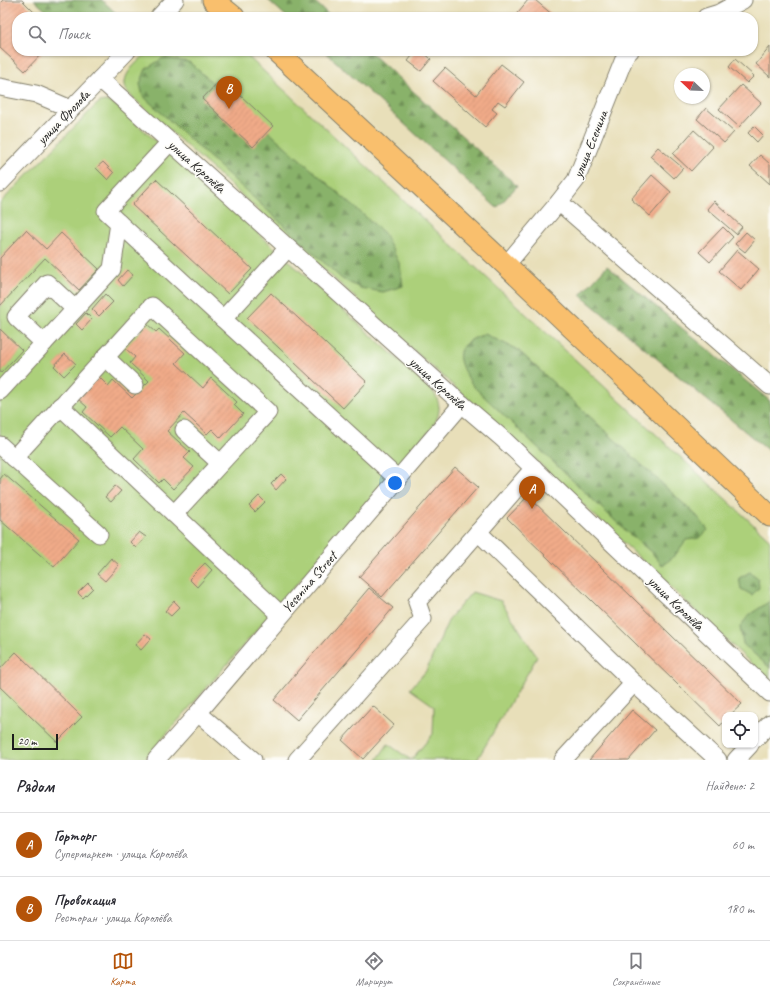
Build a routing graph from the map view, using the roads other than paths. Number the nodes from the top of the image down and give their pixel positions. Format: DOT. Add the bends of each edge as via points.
graph roads {
  1 [pos="176,0"];
  2 [pos="213,0"];
  3 [pos="743,0"];
  4 [pos="164,12"];
  5 [pos="228,12"];
  6 [pos="721,12"];
  7 [pos="122,56"];
  8 [pos="281,56"];
  9 [pos="625,56"];
  10 [pos="100,79"];
  11 [pos="0,87"];
  12 [pos="71,109"];
  13 [pos="170,142"];
  14 [pos="0,183"];
  15 [pos="559,202"];
  16 [pos="118,223"];
  17 [pos="288,248"];
  18 [pos="506,265"];
  19 [pos="75,310"];
  20 [pos="223,319"];
  21 [pos="44,343"];
  22 [pos="105,357"];
  23 [pos="135,385"];
  24 [pos="770,386"];
  25 [pos="0,391"];
  26 [pos="462,404"];
  27 [pos="60,406"];
  28 [pos="184,430"];
  29 [pos="0,445"];
  30 [pos="14,458"];
  31 [pos="220,464"];
  32 [pos="534,468"];
  33 [pos="398,479"];
  34 [pos="174,514"];
  35 [pos="770,516"];
  36 [pos="478,532"];
  37 [pos="99,534"];
  38 [pos="282,615"];
  39 [pos="634,683"];
  40 [pos="770,693"];
  41 [pos="198,713"];
  42 [pos="770,723"];
  43 [pos="758,737"];
  44 [pos="747,748"];
  45 [pos="156,760"];
  46 [pos="253,760"];
  47 [pos="297,760"];
  48 [pos="563,760"];
  49 [pos="718,760"];
  50 [pos="736,760"];
  1 -- 4 [label="street"];
  2 -- 5 [label="main road"];
  3 -- 6 [label="street"];
  7 -- 10 [label="street, улица Фролова"];
  8 -- 18 [label="main road"];
  9 -- 15 [label="street, улица Есенина" via="576,180"];
  10 -- 12 [label="street, улица Фролова"];
  10 -- 13 [label="street, улица Королёва"];
  11 -- 12 [label="street" via="36,94"];
  12 -- 14 [label="street, улица Фролова"];
  13 -- 16 [label="street" via="106,211"];
  13 -- 17 [label="street, улица Королёва"];
  15 -- 18 [label="street, улица Есенина"];
  15 -- 24 [label="street"];
  16 -- 19 [label="street" via="112,269"];
  16 -- 20 [label="street"];
  17 -- 20 [label="street"];
  17 -- 26 [label="street, улица Королёва"];
  18 -- 35 [label="main road"];
  19 -- 21 [label="street"];
  19 -- 21 [label="street" via="47,284 16,317"];
  20 -- 33 [label="street"];
  21 -- 25 [label="street"];
  22 -- 23 [label="street"];
  22 -- 27 [label="street"];
  22 -- 31 [label="street" via="152,306 268,412"];
  26 -- 32 [label="street, улица Королёва"];
  26 -- 33 [label="street, Yesenina Street"];
  27 -- 30 [label="street"];
  27 -- 34 [label="street"];
  28 -- 31 [label="street"];
  29 -- 30 [label="street"];
  30 -- 37 [label="street"];
  31 -- 34 [label="street"];
  32 -- 36 [label="street"];
  32 -- 40 [label="street, улица Королёва"];
  33 -- 38 [label="street, Yesenina Street"];
  34 -- 38 [label="street"];
  36 -- 39 [label="street"];
  36 -- 47 [label="street" via="417,602 423,619"];
  38 -- 41 [label="street, Yesenina Street"];
  39 -- 48 [label="street"];
  39 -- 49 [label="street"];
  41 -- 45 [label="street, Yesenina Street"];
  41 -- 46 [label="street"];
  42 -- 43 [label="street"];
  44 -- 50 [label="street"];
}
